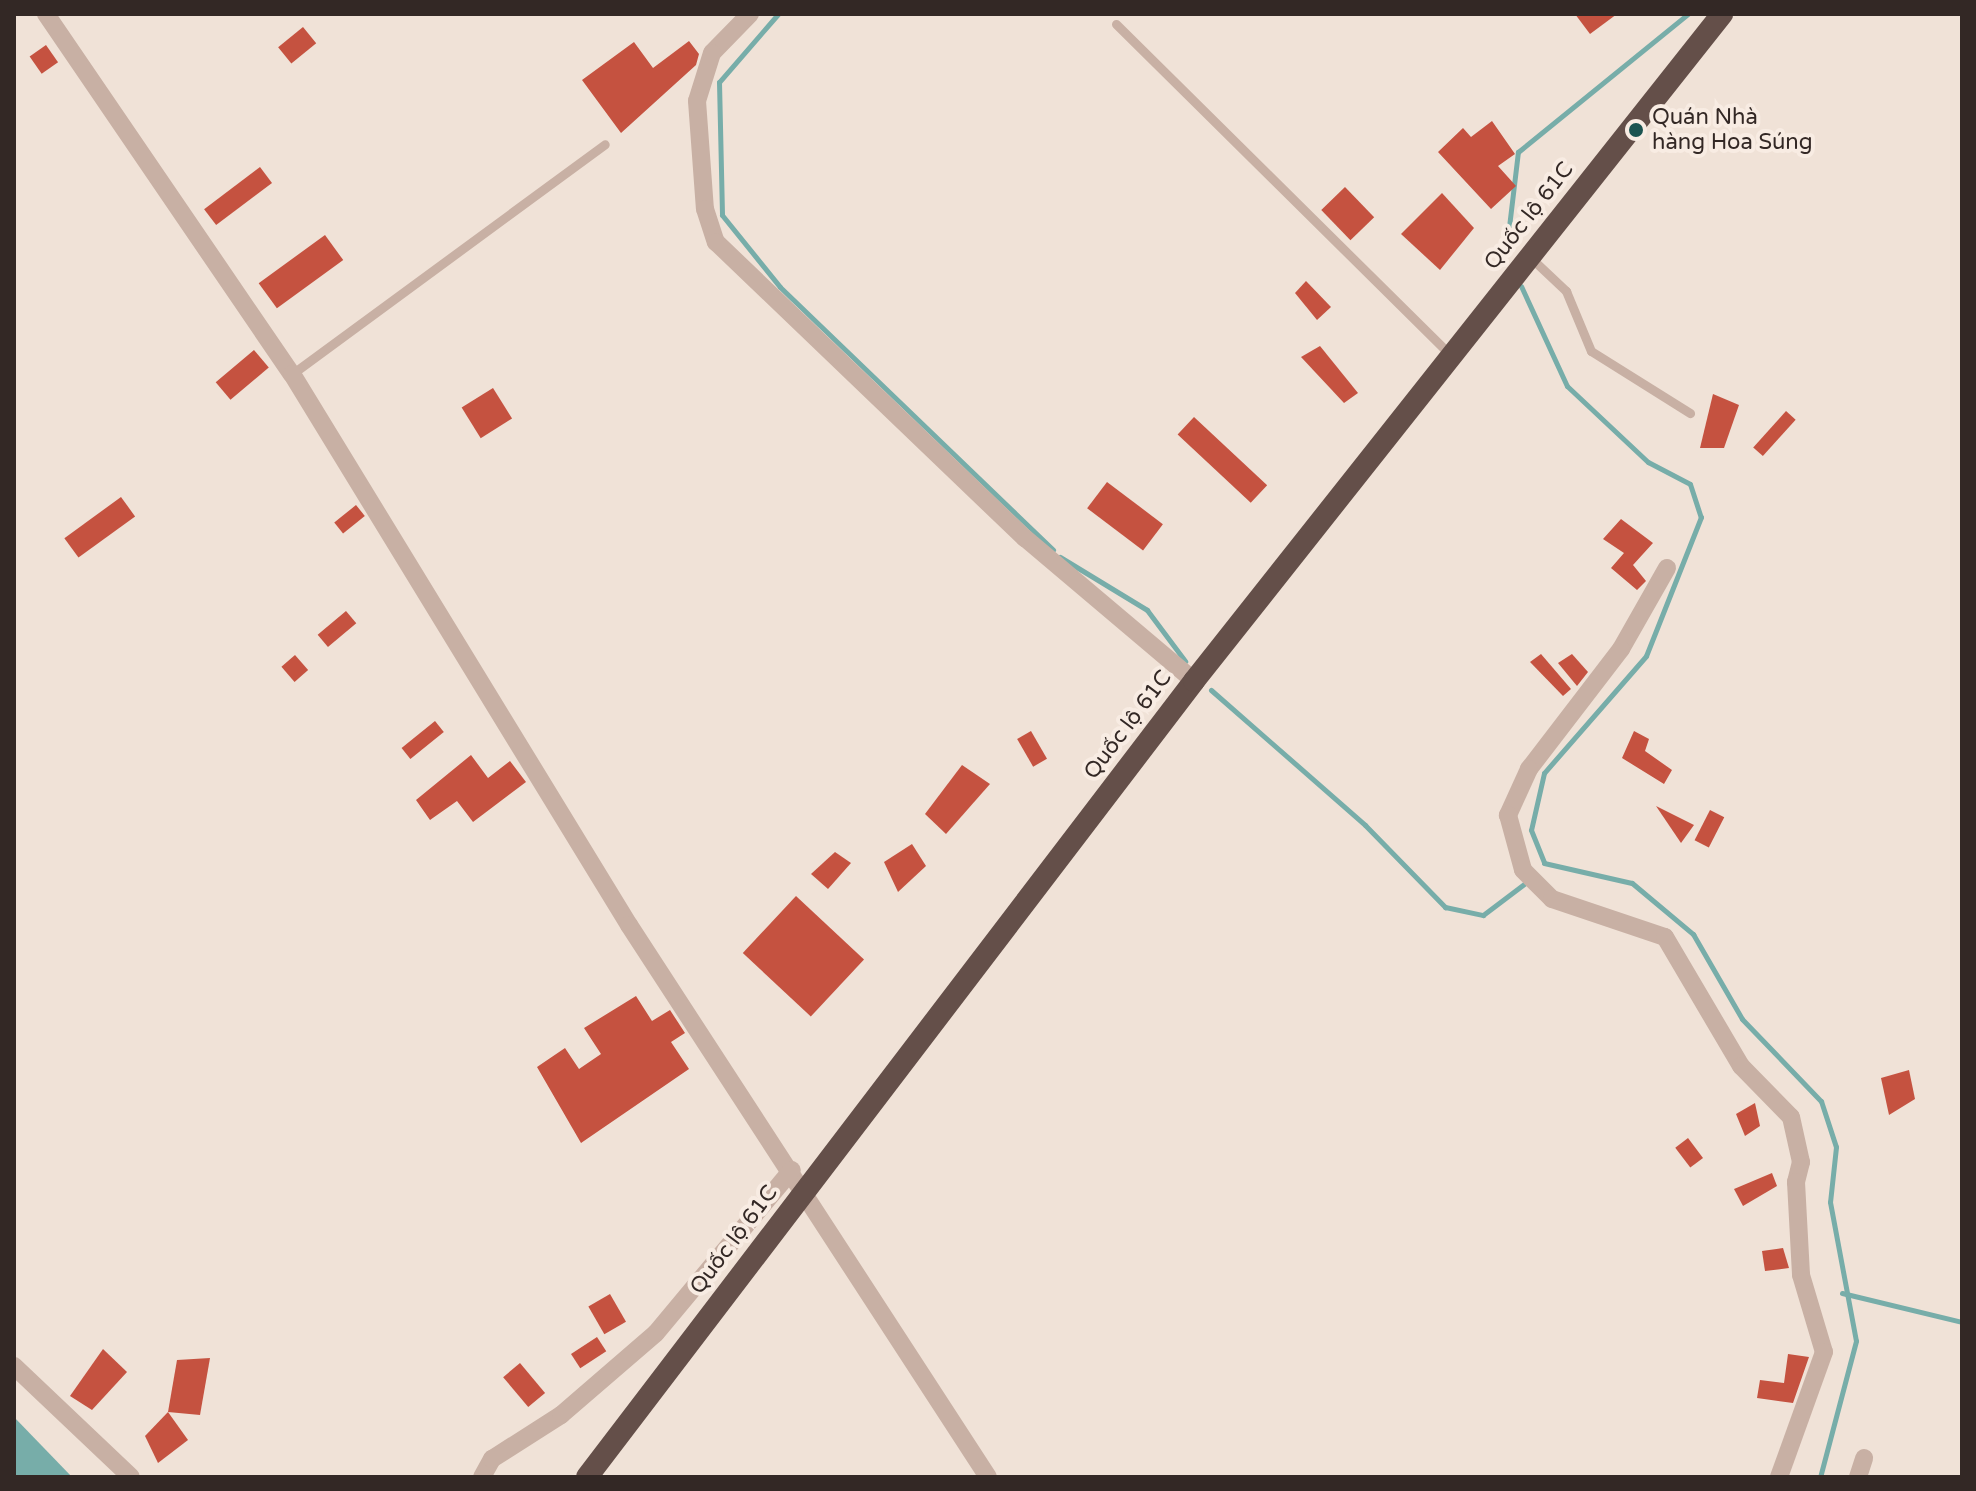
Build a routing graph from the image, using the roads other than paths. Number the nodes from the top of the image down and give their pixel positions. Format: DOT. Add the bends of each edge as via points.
graph roads {
  1 [pos="46,14"];
  2 [pos="750,14"];
  3 [pos="1722,14"];
  4 [pos="1116,24"];
  5 [pos="605,144"];
  6 [pos="1530,257"];
  7 [pos="1451,356"];
  8 [pos="292,374"];
  9 [pos="1690,413"];
  10 [pos="1667,568"];
  11 [pos="1194,681"];
  12 [pos="792,1170"];
  13 [pos="802,1194"];
  14 [pos="14,1366"];
  15 [pos="1864,1458"];
  16 [pos="131,1477"];
  17 [pos="482,1477"];
  18 [pos="587,1477"];
  19 [pos="988,1477"];
  20 [pos="1779,1477"];
  21 [pos="1858,1477"];
  1 -- 8 [label="street"];
  2 -- 11 [label="street" via="712,53 697,101 705,209 716,242 1025,538"];
  3 -- 6 [label="highway, Quốc lộ 61C"];
  4 -- 7 [label="lane"];
  5 -- 8 [label="lane"];
  6 -- 7 [label="highway, Quốc lộ 61C"];
  6 -- 9 [label="lane" via="1566,291 1591,351"];
  7 -- 11 [label="highway, Quốc lộ 61C"];
  8 -- 12 [label="street" via="620,911"];
  10 -- 20 [label="street" via="1621,649 1529,769 1508,815 1523,870 1552,899 1665,937 1741,1066 1791,1117 1801,1162 1796,1182 1801,1275 1824,1352"];
  11 -- 13 [label="highway, Quốc lộ 61C"];
  12 -- 13 [label="street"];
  12 -- 17 [label="street" via="656,1333 561,1415 492,1459"];
  13 -- 18 [label="highway, Quốc lộ 61C"];
  13 -- 19 [label="street"];
  14 -- 16 [label="street"];
  15 -- 21 [label="street"];
}
